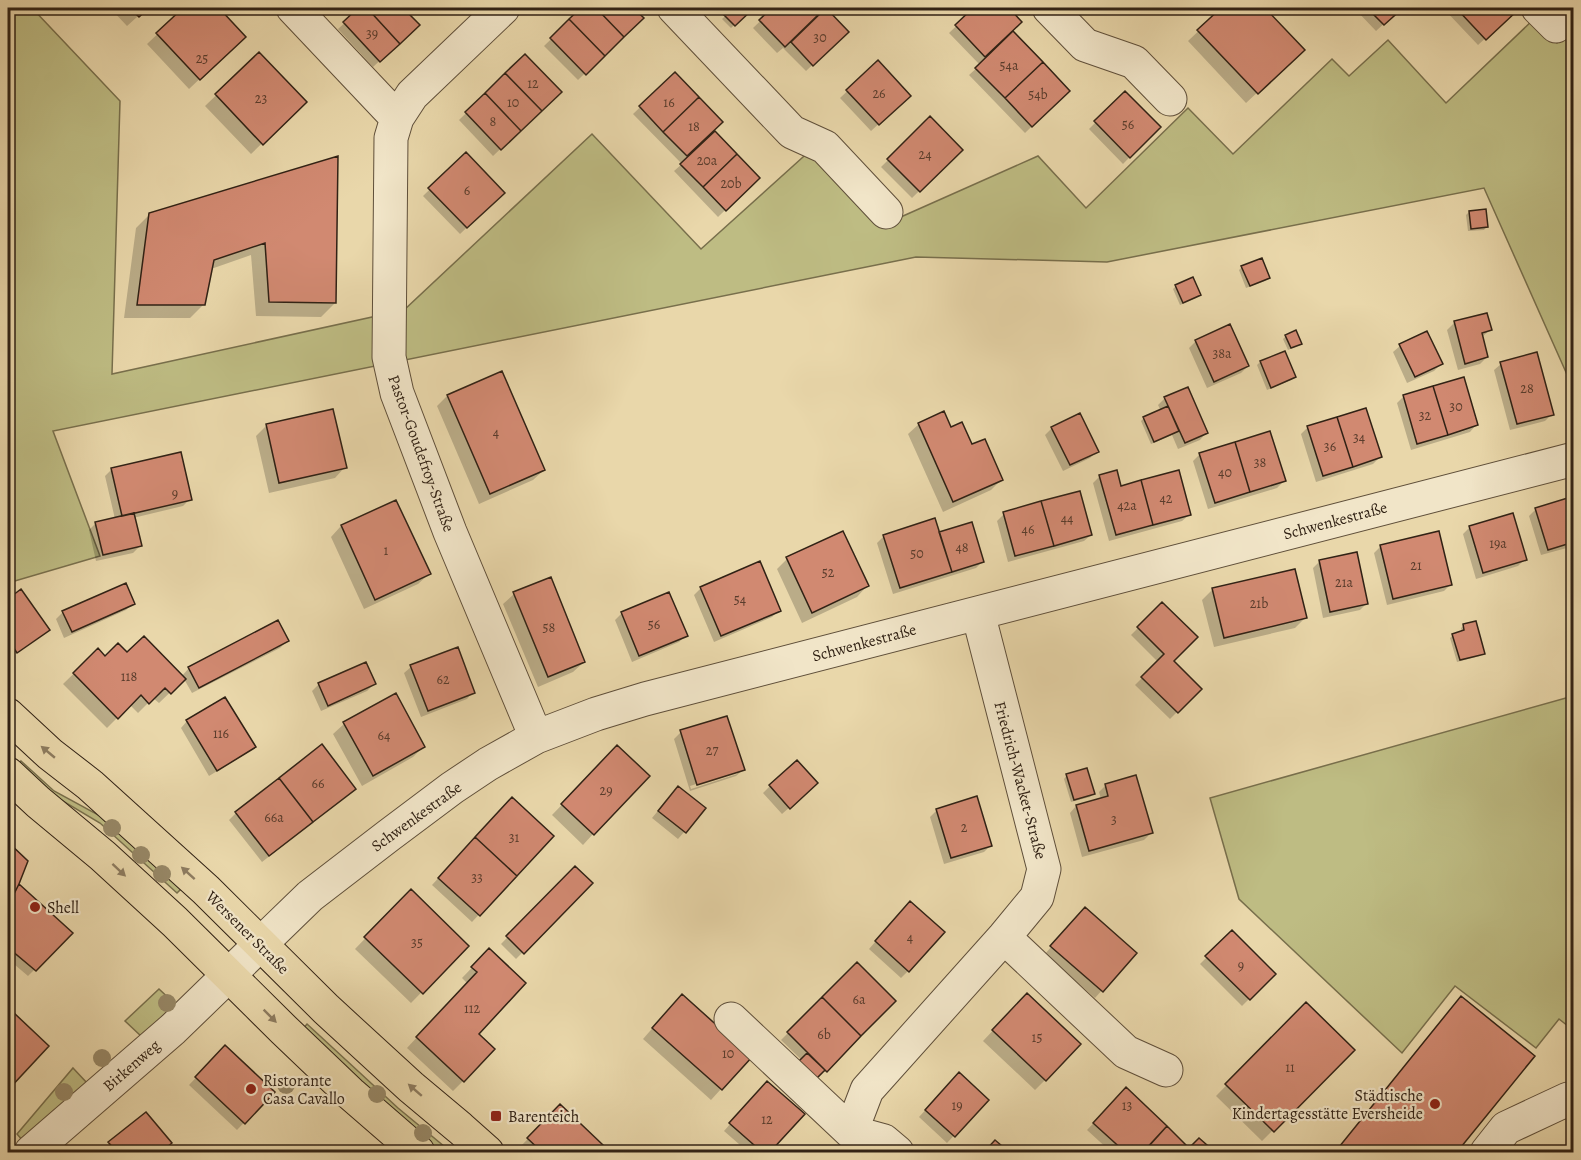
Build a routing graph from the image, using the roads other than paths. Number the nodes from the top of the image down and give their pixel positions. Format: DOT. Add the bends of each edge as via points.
graph roads {
  1 [pos="293,8"];
  2 [pos="503,8"];
  3 [pos="674,8"];
  4 [pos="1049,8"];
  5 [pos="1170,99"];
  6 [pos="396,118"];
  7 [pos="886,212"];
  8 [pos="1574,459"];
  9 [pos="978,613"];
  10 [pos="8,717"];
  11 [pos="536,737"];
  12 [pos="8,774"];
  13 [pos="1004,937"];
  14 [pos="260,944"];
  15 [pos="228,975"];
  16 [pos="731,1019"];
  17 [pos="1166,1070"];
  18 [pos="1574,1104"];
  19 [pos="851,1132"];
  20 [pos="31,1152"];
  21 [pos="418,1152"];
  22 [pos="487,1152"];
  23 [pos="897,1152"];
  24 [pos="1487,1152"];
  1 -- 6 [label="street"];
  2 -- 6 [label="street, Pastor-Goudefroy-Straße" via="412,95"];
  3 -- 7 [label="street" via="792,132 825,147"];
  4 -- 5 [label="street" via="1085,45 1134,62"];
  6 -- 11 [label="street, Pastor-Goudefroy-Straße" via="391,138 389,357 397,393"];
  8 -- 9 [label="street, Schwenkestraße"];
  9 -- 11 [label="street, Schwenkestraße" via="645,699"];
  9 -- 13 [label="street, Friedrich-Wacket-Straße" via="1044,869 1037,897"];
  14 -- 10 [label="main road, Wersener Straße, one-way" via="90,784"];
  11 -- 14 [label="street, Schwenkestraße" via="488,764 388,836 310,896"];
  12 -- 15 [label="main road, one-way" via="104,856"];
  13 -- 17 [label="street" via="1126,1052"];
  13 -- 19 [label="street, Friedrich-Wacket-Straße" via="867,1090"];
  14 -- 15 [label="street, Schwenkestraße"];
  22 -- 14 [label="main road, Wersener Straße, one-way" via="394,1072"];
  15 -- 20 [label="street, Birkenweg" via="173,1029"];
  15 -- 21 [label="main road, one-way" via="350,1093"];
  16 -- 19 [label="street"];
  18 -- 24 [label="street" via="1568,1099 1506,1128"];
  19 -- 23 [label="street" via="885,1141"];
}
